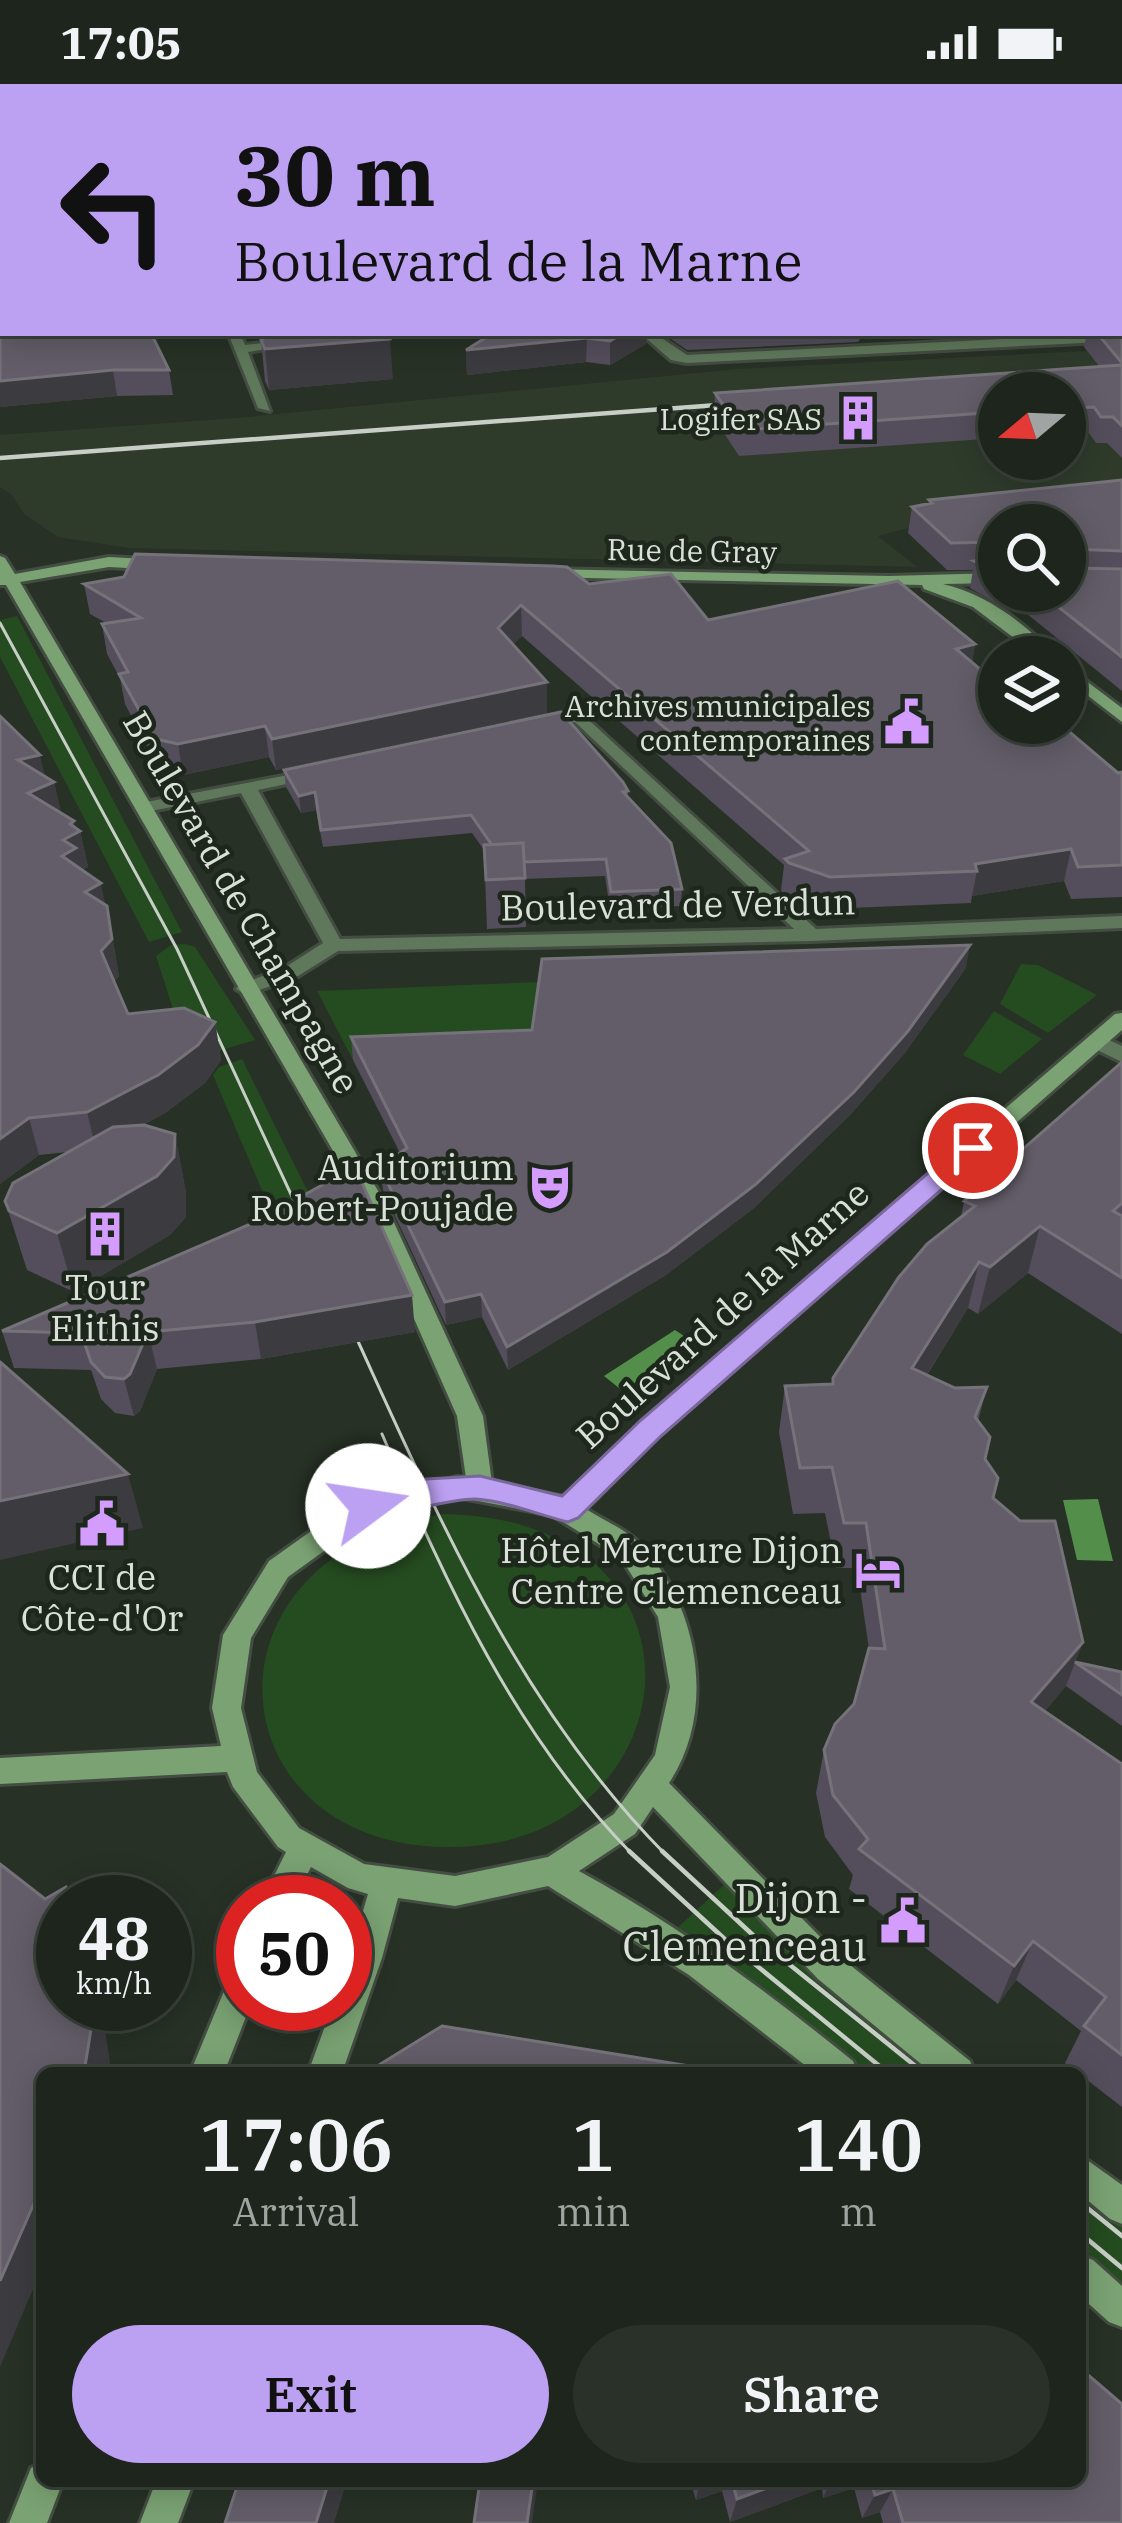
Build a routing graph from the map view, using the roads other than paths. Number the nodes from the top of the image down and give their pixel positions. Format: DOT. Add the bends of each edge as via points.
graph roads {
  1 [pos="236,336"];
  2 [pos="650,336"];
  3 [pos="872,336"];
  4 [pos="1029,336"];
  5 [pos="1122,337"];
  6 [pos="1038,341"];
  7 [pos="308,343"];
  8 [pos="892,349"];
  9 [pos="243,350"];
  10 [pos="265,408"];
  11 [pos="0,561"];
  12 [pos="192,566"];
  13 [pos="517,573"];
  14 [pos="978,579"];
  15 [pos="889,581"];
  16 [pos="8,586"];
  17 [pos="978,603"];
  18 [pos="994,612"];
  19 [pos="1023,636"];
  20 [pos="1086,687"];
  21 [pos="1122,717"];
  22 [pos="512,730"];
  23 [pos="335,768"];
  24 [pos="247,787"];
  25 [pos="146,807"];
  26 [pos="1122,922"];
  27 [pos="811,935"];
  28 [pos="334,945"];
  29 [pos="245,989"];
  30 [pos="1122,1019"];
  31 [pos="1096,1041"];
  32 [pos="1122,1055"];
  33 [pos="480,1487"];
  34 [pos="568,1510"];
  35 [pos="235,1758"];
  36 [pos="0,1771"];
  37 [pos="654,1788"];
  38 [pos="304,1847"];
  39 [pos="549,1871"];
  40 [pos="290,1875"];
  41 [pos="386,1884"];
  42 [pos="224,2031"];
  43 [pos="209,2067"];
  44 [pos="327,2067"];
  45 [pos="834,2067"];
  46 [pos="951,2067"];
  47 [pos="1086,2177"];
  48 [pos="1122,2206"];
  49 [pos="1086,2278"];
  50 [pos="1122,2309"];
  51 [pos="42,2487"];
  52 [pos="173,2487"];
  53 [pos="28,2523"];
  54 [pos="159,2523"];
  1 -- 9 [label="street"];
  2 -- 8 [label="street" via="681,359"];
  3 -- 8 [label="street"];
  4 -- 6 [label="street"];
  5 -- 6 [label="street"];
  6 -- 8 [label="street"];
  7 -- 9 [label="street"];
  9 -- 10 [label="street"];
  11 -- 16 [label="main road, Boulevard de Champagne"];
  12 -- 16 [label="main road"];
  13 -- 15 [label="main road, Rue de Gray"];
  14 -- 15 [label="main road, Rue de Gray"];
  15 -- 17 [label="main road"];
  16 -- 25 [label="main road, Boulevard de Champagne"];
  18 -- 19 [label="main road"];
  20 -- 21 [label="main road"];
  22 -- 27 [label="street" via="579,716"];
  23 -- 24 [label="street"];
  24 -- 25 [label="street"];
  24 -- 28 [label="street, Boulevard de Champagne"];
  25 -- 29 [label="main road, Boulevard de Champagne"];
  26 -- 27 [label="street, Boulevard de Verdun"];
  27 -- 28 [label="street, Boulevard de Verdun"];
  28 -- 29 [label="street, Boulevard de Verdun"];
  29 -- 33 [label="main road, Boulevard de Champagne" via="373,1202 470,1416"];
  30 -- 31 [label="main road, Boulevard de la Marne"];
  31 -- 32 [label="street"];
  31 -- 34 [label="main road, Boulevard de la Marne" via="651,1428"];
  33 -- 34 [label="main road"];
  33 -- 35 [label="main road" via="368,1506 331,1524 270,1575 240,1625 225,1681"];
  34 -- 37 [label="main road" via="647,1570 678,1626 688,1691"];
  35 -- 36 [label="main road"];
  35 -- 38 [label="main road" via="262,1807"];
  37 -- 39 [label="main road" via="614,1832"];
  37 -- 46 [label="main road" via="829,1968"];
  38 -- 40 [label="main road"];
  38 -- 41 [label="main road"];
  39 -- 41 [label="main road" via="469,1890"];
  39 -- 45 [label="main road" via="701,1962"];
  41 -- 44 [label="main road"];
  42 -- 43 [label="main road"];
  47 -- 48 [label="main road"];
  49 -- 50 [label="main road"];
  51 -- 53 [label="main road"];
  52 -- 54 [label="main road"];
}
